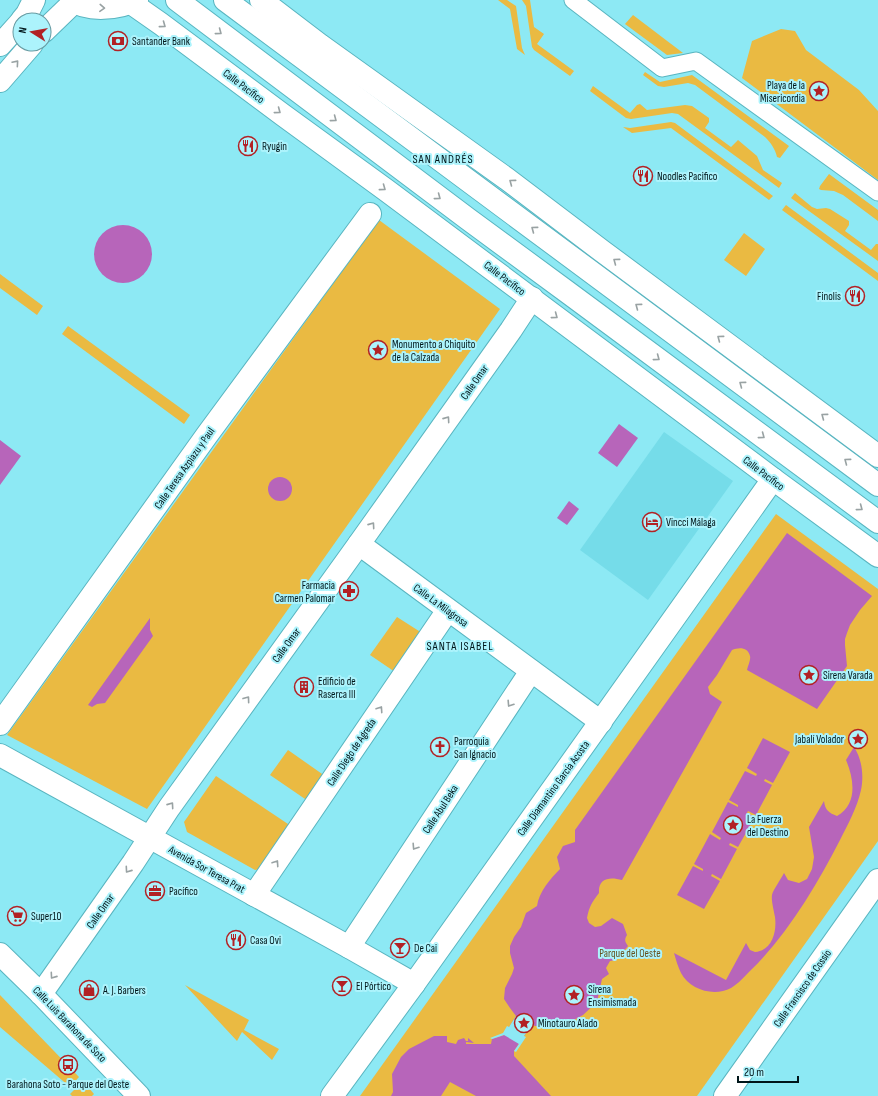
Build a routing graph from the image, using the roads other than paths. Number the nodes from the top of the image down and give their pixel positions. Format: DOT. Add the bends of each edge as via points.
graph roads {
  1 [pos="34,0"];
  2 [pos="177,0"];
  3 [pos="225,0"];
  4 [pos="261,0"];
  5 [pos="573,0"];
  6 [pos="73,1"];
  7 [pos="134,2"];
  8 [pos="28,12"];
  9 [pos="52,23"];
  10 [pos="12,32"];
  11 [pos="0,45"];
  12 [pos="25,52"];
  13 [pos="0,82"];
  14 [pos="878,192"];
  15 [pos="370,214"];
  16 [pos="532,298"];
  17 [pos="878,456"];
  18 [pos="773,480"];
  19 [pos="878,485"];
  20 [pos="878,522"];
  21 [pos="358,544"];
  22 [pos="878,556"];
  23 [pos="448,610"];
  24 [pos="531,671"];
  25 [pos="601,722"];
  26 [pos="0,724"];
  27 [pos="0,755"];
  28 [pos="150,837"];
  29 [pos="878,880"];
  30 [pos="254,895"];
  31 [pos="349,947"];
  32 [pos="0,954"];
  33 [pos="414,984"];
  34 [pos="41,994"];
  35 [pos="139,1096"];
  36 [pos="332,1096"];
  37 [pos="726,1096"];
  1 -- 8 [label="street"];
  2 -- 20 [label="street, one-way"];
  19 -- 3 [label="street, one-way"];
  17 -- 4 [label="street, one-way" via="507,179"];
  5 -- 14 [label="street" via="662,68 696,61"];
  6 -- 7 [label="street, Calle Pacífico, one-way" via="88,7 110,8"];
  6 -- 9 [label="street"];
  7 -- 16 [label="street, Calle Pacífico, one-way"];
  10 -- 11 [label="street"];
  13 -- 12 [label="street, one-way"];
  15 -- 26 [label="street, Calle Teresa Azpiazu y Paul"];
  16 -- 18 [label="street, Calle Pacífico, one-way"];
  21 -- 16 [label="street, Calle Omar, one-way"];
  18 -- 22 [label="street, Calle Pacífico"];
  18 -- 25 [label="street, Calle Diamantino García Acosta"];
  21 -- 23 [label="street, Calle La Milagrosa"];
  28 -- 21 [label="street, Calle Omar, one-way"];
  23 -- 24 [label="street, Calle La Milagrosa"];
  30 -- 23 [label="street, Calle Diego de Agreda, one-way"];
  24 -- 25 [label="street, Calle La Milagrosa"];
  24 -- 31 [label="street, Calle Abul Beka, one-way"];
  25 -- 33 [label="street, Calle Diamantino García Acosta"];
  27 -- 28 [label="street, Avenida Sor Teresa Prat"];
  28 -- 30 [label="street, Avenida Sor Teresa Prat"];
  28 -- 34 [label="street, Calle Omar, one-way"];
  29 -- 37 [label="street, Calle Francisco de Cossío"];
  30 -- 31 [label="street, Avenida Sor Teresa Prat"];
  31 -- 33 [label="street, Avenida Sor Teresa Prat"];
  32 -- 34 [label="street, Calle Luis Barahona de Soto"];
  33 -- 36 [label="street, Calle Diamantino García Acosta"];
  34 -- 35 [label="street, Calle Luis Barahona de Soto"];
}
